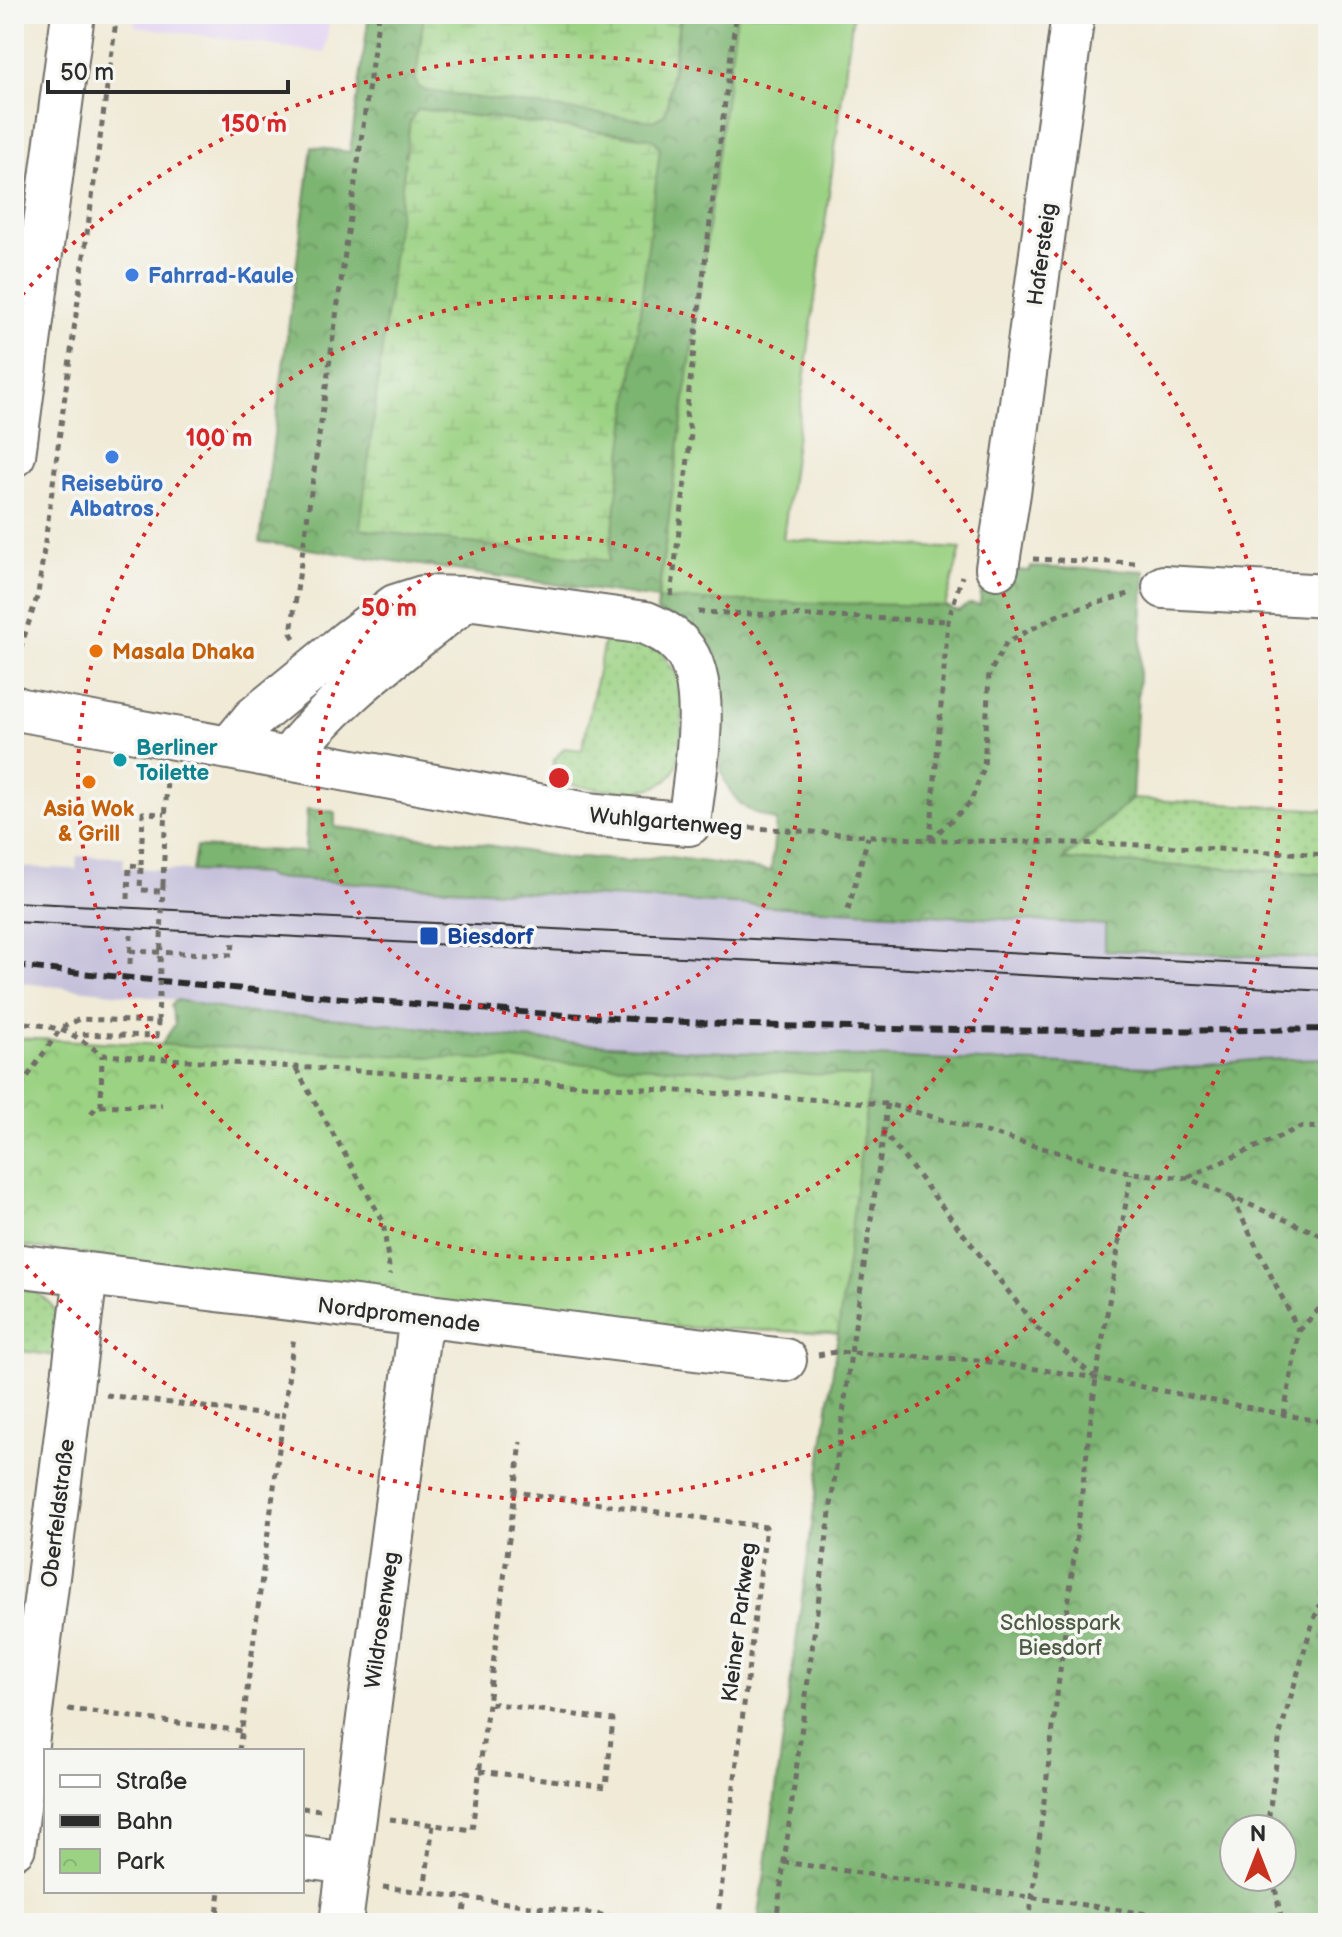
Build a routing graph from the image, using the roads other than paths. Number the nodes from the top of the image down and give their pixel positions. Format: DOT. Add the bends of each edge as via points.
graph roads {
  1 [pos="73,14"];
  2 [pos="1073,14"];
  3 [pos="14,455"];
  4 [pos="997,563"];
  5 [pos="1164,587"];
  6 [pos="1328,596"];
  7 [pos="467,598"];
  8 [pos="18,709"];
  9 [pos="229,748"];
  10 [pos="288,759"];
  11 [pos="14,1265"];
  12 [pos="86,1275"];
  13 [pos="405,1314"];
  14 [pos="785,1360"];
  15 [pos="23,1827"];
  16 [pos="304,1858"];
  17 [pos="348,1873"];
  18 [pos="341,1923"];
  1 -- 3 [label="street"];
  2 -- 4 [label="street, Hafersteig"];
  5 -- 6 [label="street"];
  7 -- 9 [label="street" via="423,597 395,606 254,718"];
  7 -- 10 [label="street" via="306,734"];
  7 -- 10 [label="street, Wuhlgartenweg" via="658,616 695,670 701,699 689,824 587,814"];
  8 -- 9 [label="street, Wuhlgartenweg"];
  9 -- 10 [label="street, Wuhlgartenweg"];
  11 -- 12 [label="street, Nordpromenade"];
  12 -- 13 [label="street, Nordpromenade"];
  12 -- 15 [label="street, Oberfeldstraße"];
  13 -- 14 [label="street, Nordpromenade"];
  13 -- 17 [label="street, Wildrosenweg"];
  16 -- 17 [label="street"];
  17 -- 18 [label="street, Wildrosenweg"];
}
